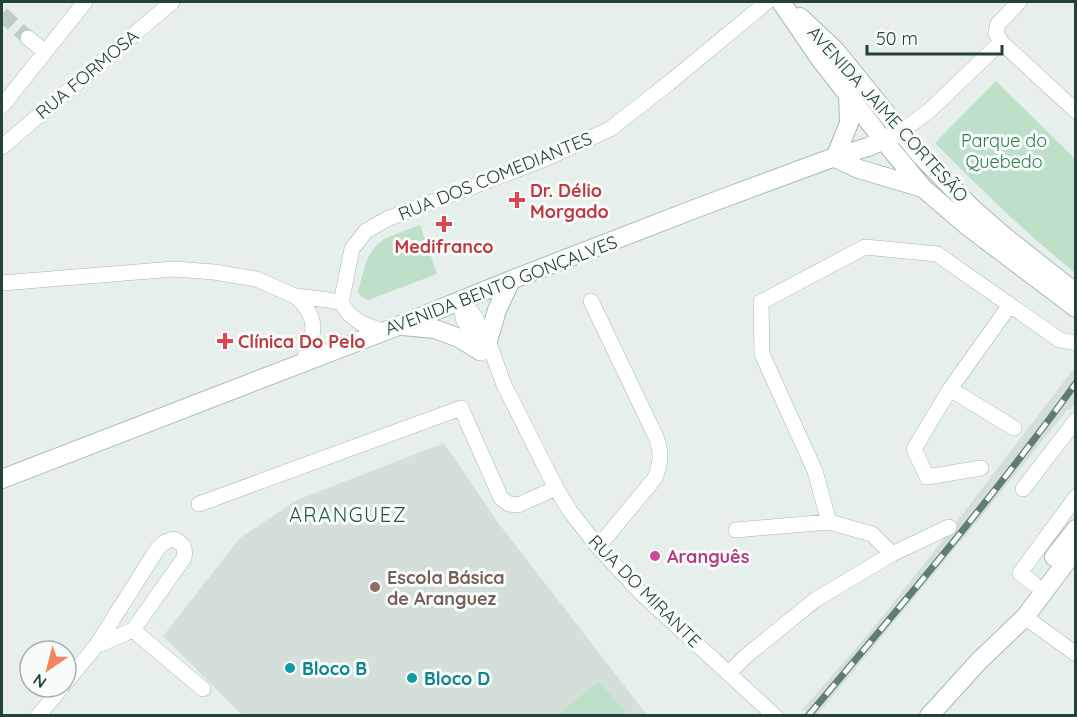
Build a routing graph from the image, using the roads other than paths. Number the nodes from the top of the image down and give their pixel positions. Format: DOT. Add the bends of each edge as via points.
graph roads {
  1 [pos="85,2"];
  2 [pos="172,2"];
  3 [pos="767,2"];
  4 [pos="783,2"];
  5 [pos="1019,2"];
  6 [pos="28,38"];
  7 [pos="1001,42"];
  8 [pos="44,51"];
  9 [pos="848,94"];
  10 [pos="2,106"];
  11 [pos="1076,111"];
  12 [pos="901,132"];
  13 [pos="884,141"];
  14 [pos="2,147"];
  15 [pos="835,158"];
  16 [pos="923,188"];
  17 [pos="511,280"];
  18 [pos="2,283"];
  19 [pos="1076,293"];
  20 [pos="296,296"];
  21 [pos="461,300"];
  22 [pos="591,301"];
  23 [pos="341,303"];
  24 [pos="1010,305"];
  25 [pos="1076,308"];
  26 [pos="390,329"];
  27 [pos="1076,343"];
  28 [pos="484,346"];
  29 [pos="303,362"];
  30 [pos="950,389"];
  31 [pos="1076,420"];
  32 [pos="1014,429"];
  33 [pos="981,468"];
  34 [pos="2,479"];
  35 [pos="556,488"];
  36 [pos="1023,489"];
  37 [pos="1076,497"];
  38 [pos="199,504"];
  39 [pos="829,522"];
  40 [pos="950,527"];
  41 [pos="1076,529"];
  42 [pos="736,530"];
  43 [pos="598,547"];
  44 [pos="1076,549"];
  45 [pos="892,554"];
  46 [pos="1034,584"];
  47 [pos="1025,617"];
  48 [pos="133,630"];
  49 [pos="96,646"];
  50 [pos="1076,654"];
  51 [pos="979,661"];
  52 [pos="78,668"];
  53 [pos="729,674"];
  54 [pos="203,689"];
  55 [pos="52,699"];
  56 [pos="38,716"];
  57 [pos="775,716"];
  58 [pos="929,716"];
  1 -- 8 [label="street"];
  2 -- 14 [label="street, RUA FORMOSA"];
  3 -- 23 [label="street, RUA DOS COMEDIANTES" via="610,129 366,231 352,249"];
  4 -- 9 [label="main road, AVENIDA JAIME CORTESÃO"];
  4 -- 12 [label="main road, AVENIDA JAIME CORTESÃO" via="836,50"];
  5 -- 7 [label="street" via="998,24 996,33"];
  6 -- 8 [label="street"];
  7 -- 11 [label="street"];
  7 -- 12 [label="street" via="930,110"];
  8 -- 10 [label="street"];
  9 -- 13 [label="main road, AVENIDA JAIME CORTESÃO"];
  9 -- 15 [label="main road" via="849,123"];
  12 -- 13 [label="main road, AVENIDA BENTO GONÇALVES"];
  12 -- 19 [label="main road, AVENIDA JAIME CORTESÃO" via="973,209"];
  13 -- 15 [label="main road, AVENIDA BENTO GONÇALVES"];
  13 -- 16 [label="main road, AVENIDA JAIME CORTESÃO"];
  15 -- 16 [label="main road"];
  15 -- 17 [label="main road, AVENIDA BENTO GONÇALVES"];
  16 -- 25 [label="main road, AVENIDA JAIME CORTESÃO"];
  17 -- 21 [label="main road, AVENIDA BENTO GONÇALVES"];
  17 -- 28 [label="main road"];
  18 -- 20 [label="street" via="174,269 256,279"];
  20 -- 23 [label="street"];
  20 -- 29 [label="street" via="310,313 314,329"];
  21 -- 26 [label="main road, AVENIDA BENTO GONÇALVES"];
  21 -- 28 [label="street, RUA DO MIRANTE" via="475,317"];
  22 -- 43 [label="street" via="660,449 655,478"];
  23 -- 26 [label="street" via="361,323"];
  24 -- 27 [label="street" via="1060,340"];
  24 -- 30 [label="street"];
  24 -- 39 [label="street" via="937,254 865,247 761,302 762,354 815,471"];
  26 -- 28 [label="main road" via="435,328"];
  26 -- 29 [label="main road, AVENIDA BENTO GONÇALVES"];
  28 -- 35 [label="street, RUA DO MIRANTE"];
  29 -- 34 [label="main road, AVENIDA BENTO GONÇALVES"];
  30 -- 32 [label="street"];
  30 -- 33 [label="street" via="914,449 927,477"];
  31 -- 36 [label="street"];
  35 -- 38 [label="street" via="518,505 501,498 460,408"];
  35 -- 43 [label="street, RUA DO MIRANTE"];
  37 -- 46 [label="street" via="1020,573"];
  39 -- 42 [label="street"];
  39 -- 45 [label="street" via="872,534"];
  40 -- 45 [label="street"];
  41 -- 46 [label="main road"];
  43 -- 53 [label="street, RUA DO MIRANTE" via="641,593"];
  44 -- 47 [label="main road"];
  45 -- 53 [label="street" via="815,600"];
  46 -- 51 [label="main road"];
  47 -- 50 [label="street"];
  47 -- 51 [label="main road"];
  48 -- 49 [label="street"];
  48 -- 49 [label="street" via="184,558 181,542 174,539 158,548"];
  48 -- 54 [label="street"];
  49 -- 52 [label="street"];
  51 -- 58 [label="main road"];
  53 -- 57 [label="street, RUA DO MIRANTE"];
  55 -- 56 [label="street"];
}
